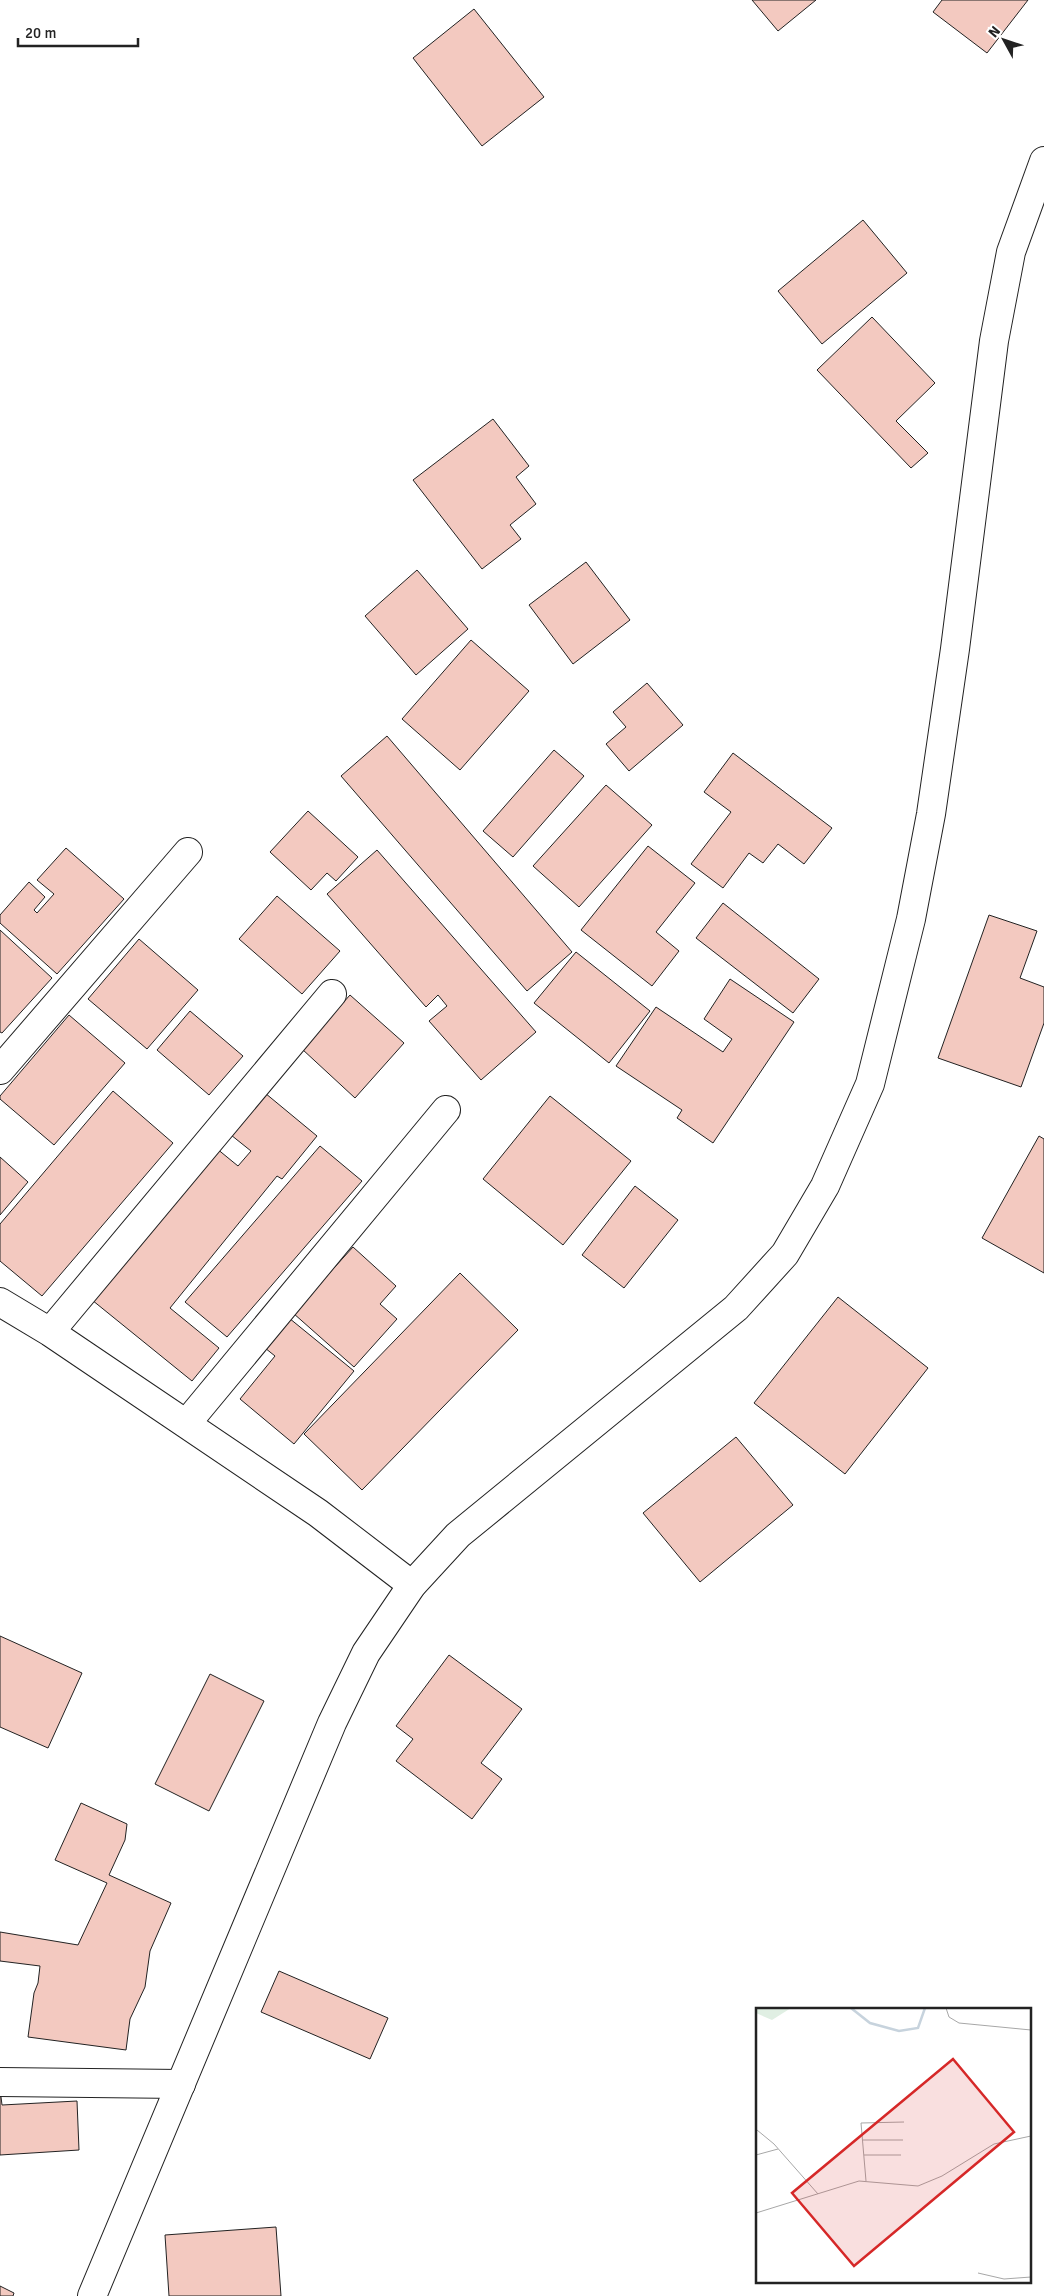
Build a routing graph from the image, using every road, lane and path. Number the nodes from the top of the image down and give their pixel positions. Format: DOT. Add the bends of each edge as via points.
graph roads {
  1 [pos="1044,161"];
  2 [pos="188,852"];
  3 [pos="332,994"];
  4 [pos="0,1070"];
  5 [pos="446,1110"];
  6 [pos="0,1302"];
  7 [pos="50,1332"];
  8 [pos="186,1424"];
  9 [pos="412,1585"];
  10 [pos="0,2082"];
  11 [pos="181,2084"];
  12 [pos="92,2296"];
  1 -- 9 [label="street" via="1011,252 994,341 954,658 931,814 911,919 870,1084 825,1186 785,1254 736,1308 458,1535"];
  2 -- 4 [label="street"];
  3 -- 7 [label="street"];
  5 -- 8 [label="street"];
  6 -- 7 [label="street"];
  7 -- 8 [label="street"];
  8 -- 9 [label="street" via="318,1513"];
  9 -- 11 [label="street" via="366,1653 332,1723"];
  10 -- 11 [label="street"];
  11 -- 12 [label="street"];
}
